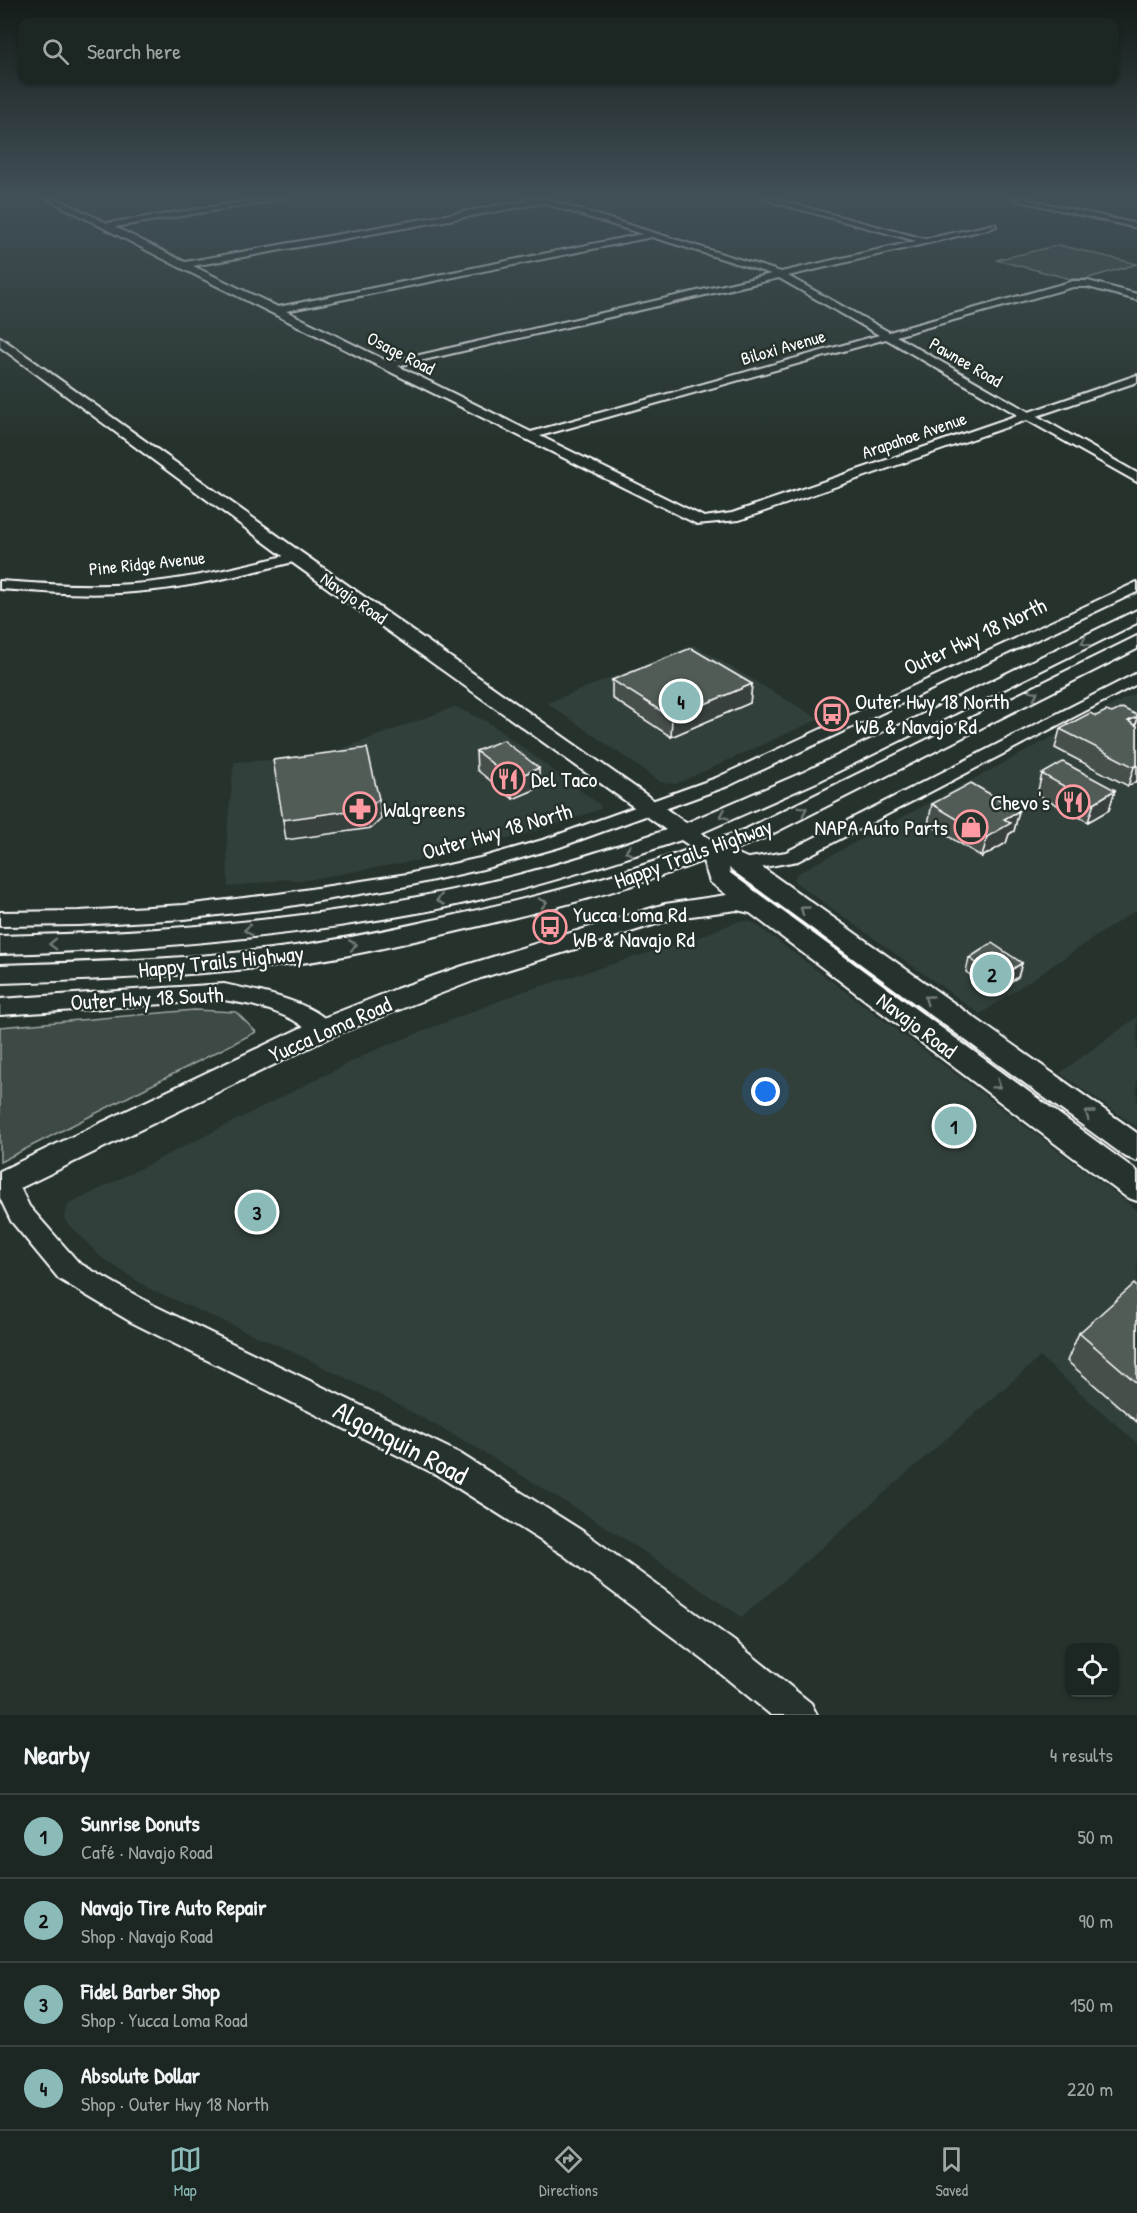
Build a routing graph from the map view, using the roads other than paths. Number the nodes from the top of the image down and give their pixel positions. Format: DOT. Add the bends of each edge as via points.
graph roads {
  1 [pos="212,279"];
  2 [pos="430,279"];
  3 [pos="757,279"];
  4 [pos="788,279"];
  5 [pos="1137,297"];
  6 [pos="277,310"];
  7 [pos="887,335"];
  8 [pos="0,341"];
  9 [pos="389,365"];
  10 [pos="1137,378"];
  11 [pos="1026,416"];
  12 [pos="528,436"];
  13 [pos="1137,478"];
  14 [pos="702,521"];
  15 [pos="296,557"];
  16 [pos="0,585"];
  17 [pos="1137,586"];
  18 [pos="1137,616"];
  19 [pos="1137,642"];
  20 [pos="1137,678"];
  21 [pos="651,809"];
  22 [pos="684,832"];
  23 [pos="712,851"];
  24 [pos="791,857"];
  25 [pos="743,865"];
  26 [pos="719,877"];
  27 [pos="767,898"];
  28 [pos="674,910"];
  29 [pos="0,919"];
  30 [pos="0,945"];
  31 [pos="0,974"];
  32 [pos="0,1006"];
  33 [pos="323,1029"];
  34 [pos="1137,1149"];
  35 [pos="3,1184"];
  36 [pos="1137,1188"];
  37 [pos="799,1715"];
  1 -- 6 [label="street, Osage Road"];
  2 -- 6 [label="street"];
  3 -- 9 [label="street"];
  4 -- 7 [label="street, Pawnee Road"];
  5 -- 7 [label="street, Biloxi Avenue" via="1082,283"];
  6 -- 9 [label="street, Osage Road"];
  7 -- 11 [label="street, Pawnee Road"];
  7 -- 12 [label="street, Biloxi Avenue"];
  8 -- 15 [label="main road, Navajo Road"];
  9 -- 12 [label="street, Osage Road"];
  10 -- 11 [label="street, Arapahoe Avenue"];
  11 -- 13 [label="street, Pawnee Road"];
  11 -- 14 [label="street, Arapahoe Avenue" via="734,517"];
  12 -- 14 [label="street, Osage Road"];
  15 -- 16 [label="street, Pine Ridge Avenue" via="214,576 134,588 63,590"];
  15 -- 21 [label="main road, Navajo Road"];
  17 -- 21 [label="street, Outer Hwy 18 North" via="732,777"];
  18 -- 22 [label="main road, Happy Trails Highway, one-way" via="803,781"];
  23 -- 19 [label="main road, Happy Trails Highway, one-way" via="754,834"];
  20 -- 24 [label="street"];
  21 -- 22 [label="main road, Navajo Road"];
  21 -- 29 [label="street, Outer Hwy 18 North" via="483,863 349,891 184,912"];
  22 -- 23 [label="main road, Navajo Road"];
  22 -- 30 [label="main road, Happy Trails Highway, one-way" via="560,871 384,911 174,938"];
  23 -- 25 [label="main road, Navajo Road"];
  23 -- 26 [label="main road"];
  31 -- 23 [label="main road, Happy Trails Highway, one-way" via="208,965 339,948 554,901"];
  24 -- 25 [label="street"];
  24 -- 27 [label="street" via="776,872"];
  25 -- 27 [label="main road, Navajo Road"];
  26 -- 27 [label="main road, Navajo Road"];
  26 -- 28 [label="main road"];
  27 -- 28 [label="main road"];
  34 -- 27 [label="main road, Navajo Road, one-way"];
  27 -- 36 [label="main road, Navajo Road, one-way"];
  28 -- 33 [label="main road, Yucca Loma Road" via="472,972"];
  32 -- 33 [label="street, Outer Hwy 18 South" via="224,992 263,999 300,1014"];
  33 -- 35 [label="main road, Yucca Loma Road"];
  35 -- 37 [label="street, Algonquin Road" via="20,1213 69,1271 141,1312 448,1464 573,1543"];
}
